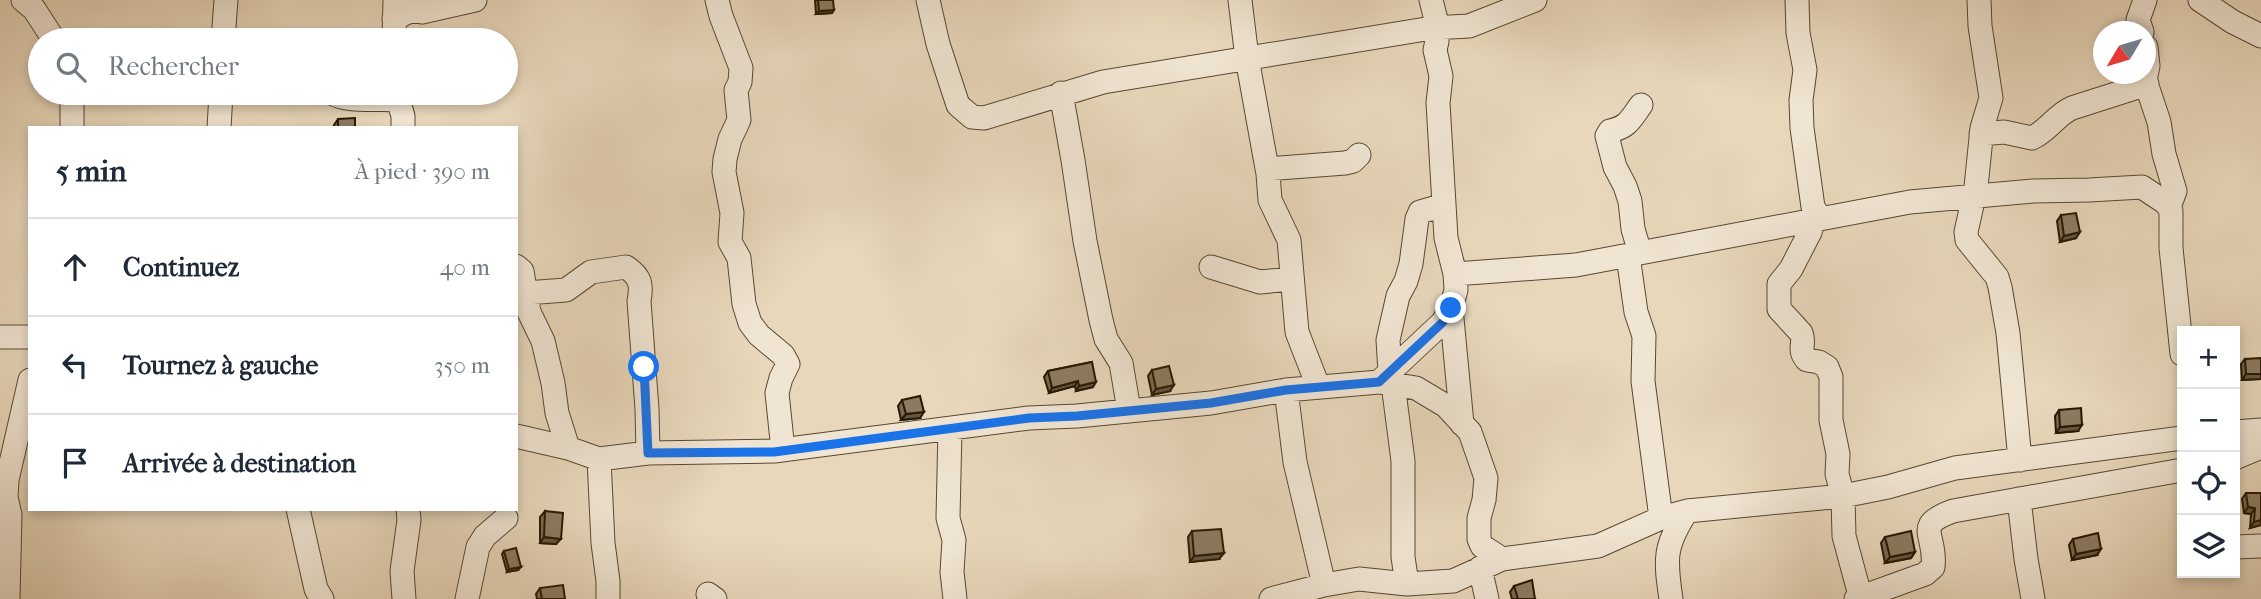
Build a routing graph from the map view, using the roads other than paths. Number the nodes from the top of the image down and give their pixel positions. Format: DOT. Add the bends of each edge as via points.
graph roads {
  1 [pos="23,0"];
  2 [pos="226,0"];
  3 [pos="475,0"];
  4 [pos="717,0"];
  5 [pos="928,0"];
  6 [pos="1240,0"];
  7 [pos="1432,0"];
  8 [pos="1535,0"];
  9 [pos="1797,0"];
  10 [pos="1979,0"];
  11 [pos="2145,0"];
  12 [pos="2200,0"];
  13 [pos="395,20"];
  14 [pos="2138,21"];
  15 [pos="46,28"];
  16 [pos="224,28"];
  17 [pos="1438,31"];
  18 [pos="2261,36"];
  19 [pos="1247,58"];
  20 [pos="2147,85"];
  21 [pos="1061,93"];
  22 [pos="72,105"];
  23 [pos="220,105"];
  24 [pos="372,105"];
  25 [pos="1641,105"];
  26 [pos="402,113"];
  27 [pos="72,126"];
  28 [pos="219,126"];
  29 [pos="1981,134"];
  30 [pos="2015,135"];
  31 [pos="1359,155"];
  32 [pos="1978,158"];
  33 [pos="1267,169"];
  34 [pos="1974,196"];
  35 [pos="1444,205"];
  36 [pos="2169,207"];
  37 [pos="1812,216"];
  38 [pos="1634,254"];
  39 [pos="1210,267"];
  40 [pos="518,268"];
  41 [pos="1454,274"];
  42 [pos="1292,279"];
  43 [pos="527,293"];
  44 [pos="1451,308"];
  45 [pos="2179,326"];
  46 [pos="0,337"];
  47 [pos="28,337"];
  48 [pos="1387,379"];
  49 [pos="1318,386"];
  50 [pos="28,389"];
  51 [pos="1286,390"];
  52 [pos="1129,410"];
  53 [pos="1462,425"];
  54 [pos="950,429"];
  55 [pos="2261,430"];
  56 [pos="2240,432"];
  57 [pos="518,436"];
  58 [pos="2177,440"];
  59 [pos="2261,447"];
  60 [pos="568,448"];
  61 [pos="783,450"];
  62 [pos="648,453"];
  63 [pos="2240,456"];
  64 [pos="599,458"];
  65 [pos="2020,460"];
  66 [pos="2177,471"];
  67 [pos="1843,496"];
  68 [pos="2020,499"];
  69 [pos="298,511"];
  70 [pos="408,511"];
  71 [pos="1687,512"];
  72 [pos="506,518"];
  73 [pos="1661,518"];
  74 [pos="2261,546"];
  75 [pos="2240,547"];
  76 [pos="1502,559"];
  77 [pos="1480,568"];
  78 [pos="1407,584"];
  79 [pos="1324,585"];
  80 [pos="1859,598"];
  81 [pos="8,599"];
  82 [pos="322,599"];
  83 [pos="404,599"];
  84 [pos="467,599"];
  85 [pos="608,599"];
  86 [pos="955,599"];
  87 [pos="1270,599"];
  88 [pos="1487,599"];
  89 [pos="1671,599"];
  90 [pos="2033,599"];
  1 -- 15 [label="street"];
  2 -- 16 [label="street"];
  3 -- 13 [label="street" via="422,12 412,10"];
  4 -- 61 [label="street" via="741,68 736,90 739,120 724,172 732,213 730,242 739,258 750,323 788,364 777,394"];
  5 -- 21 [label="street" via="938,44 964,112 984,118"];
  6 -- 19 [label="street"];
  7 -- 17 [label="street"];
  8 -- 17 [label="street" via="1469,26"];
  9 -- 37 [label="street" via="1805,70 1802,128"];
  10 -- 29 [label="street" via="1991,98"];
  11 -- 14 [label="street"];
  12 -- 18 [label="street"];
  17 -- 19 [label="street"];
  17 -- 35 [label="street" via="1435,50 1441,76 1438,103"];
  19 -- 21 [label="street"];
  19 -- 33 [label="street"];
  20 -- 30 [label="street" via="2072,108 2032,138"];
  20 -- 36 [label="street" via="2175,191"];
  21 -- 52 [label="street" via="1094,287 1106,339 1121,363"];
  22 -- 27 [label="street"];
  23 -- 28 [label="street"];
  24 -- 26 [label="street"];
  25 -- 38 [label="street" via="1627,124 1607,136 1630,201"];
  29 -- 30 [label="street"];
  29 -- 32 [label="street"];
  30 -- 32 [label="street"];
  31 -- 33 [label="street" via="1345,163"];
  32 -- 34 [label="street"];
  33 -- 42 [label="street" via="1270,200 1289,240"];
  34 -- 36 [label="street" via="2142,187"];
  34 -- 37 [label="street"];
  34 -- 65 [label="street" via="1966,232 2000,287"];
  35 -- 41 [label="street"];
  35 -- 48 [label="street" via="1420,212 1417,219 1411,264 1388,340"];
  36 -- 45 [label="street"];
  37 -- 38 [label="street" via="1755,232"];
  37 -- 67 [label="street" via="1810,232 1779,284 1779,309 1801,333 1801,352 1807,360 1827,367 1831,377 1836,474"];
  38 -- 41 [label="street" via="1576,265"];
  38 -- 73 [label="street" via="1636,312 1644,336 1643,381"];
  39 -- 42 [label="street" via="1260,282"];
  40 -- 43 [label="street"];
  41 -- 44 [label="street"];
  42 -- 49 [label="street" via="1297,332"];
  43 -- 60 [label="street"];
  43 -- 62 [label="street" via="566,289 591,272 626,267 639,278"];
  44 -- 48 [label="street"];
  44 -- 53 [label="street"];
  46 -- 47 [label="street"];
  48 -- 49 [label="street"];
  48 -- 53 [label="street" via="1416,388 1446,406"];
  48 -- 78 [label="street" via="1403,461"];
  49 -- 51 [label="street"];
  50 -- 81 [label="street" via="7,480"];
  51 -- 52 [label="street"];
  51 -- 79 [label="street" via="1295,462"];
  52 -- 54 [label="street"];
  53 -- 76 [label="street" via="1470,432 1486,478 1479,539"];
  54 -- 61 [label="street"];
  54 -- 86 [label="street" via="948,518 954,540"];
  55 -- 56 [label="street"];
  57 -- 60 [label="street"];
  58 -- 65 [label="street"];
  59 -- 63 [label="street"];
  60 -- 64 [label="street"];
  61 -- 62 [label="street"];
  62 -- 64 [label="street"];
  64 -- 85 [label="street"];
  65 -- 67 [label="street" via="1955,468"];
  66 -- 68 [label="street"];
  67 -- 71 [label="street"];
  67 -- 80 [label="street" via="1844,536"];
  68 -- 80 [label="street" via="1936,517 1929,529 1933,567"];
  68 -- 90 [label="street"];
  69 -- 82 [label="street"];
  70 -- 83 [label="street"];
  71 -- 73 [label="street"];
  71 -- 89 [label="street" via="1668,547"];
  72 -- 84 [label="street" via="478,547"];
  73 -- 76 [label="street" via="1584,550"];
  74 -- 75 [label="street"];
  76 -- 77 [label="street"];
  77 -- 78 [label="street" via="1453,581"];
  77 -- 88 [label="street"];
  78 -- 79 [label="street" via="1359,579"];
  79 -- 87 [label="street"];
}
